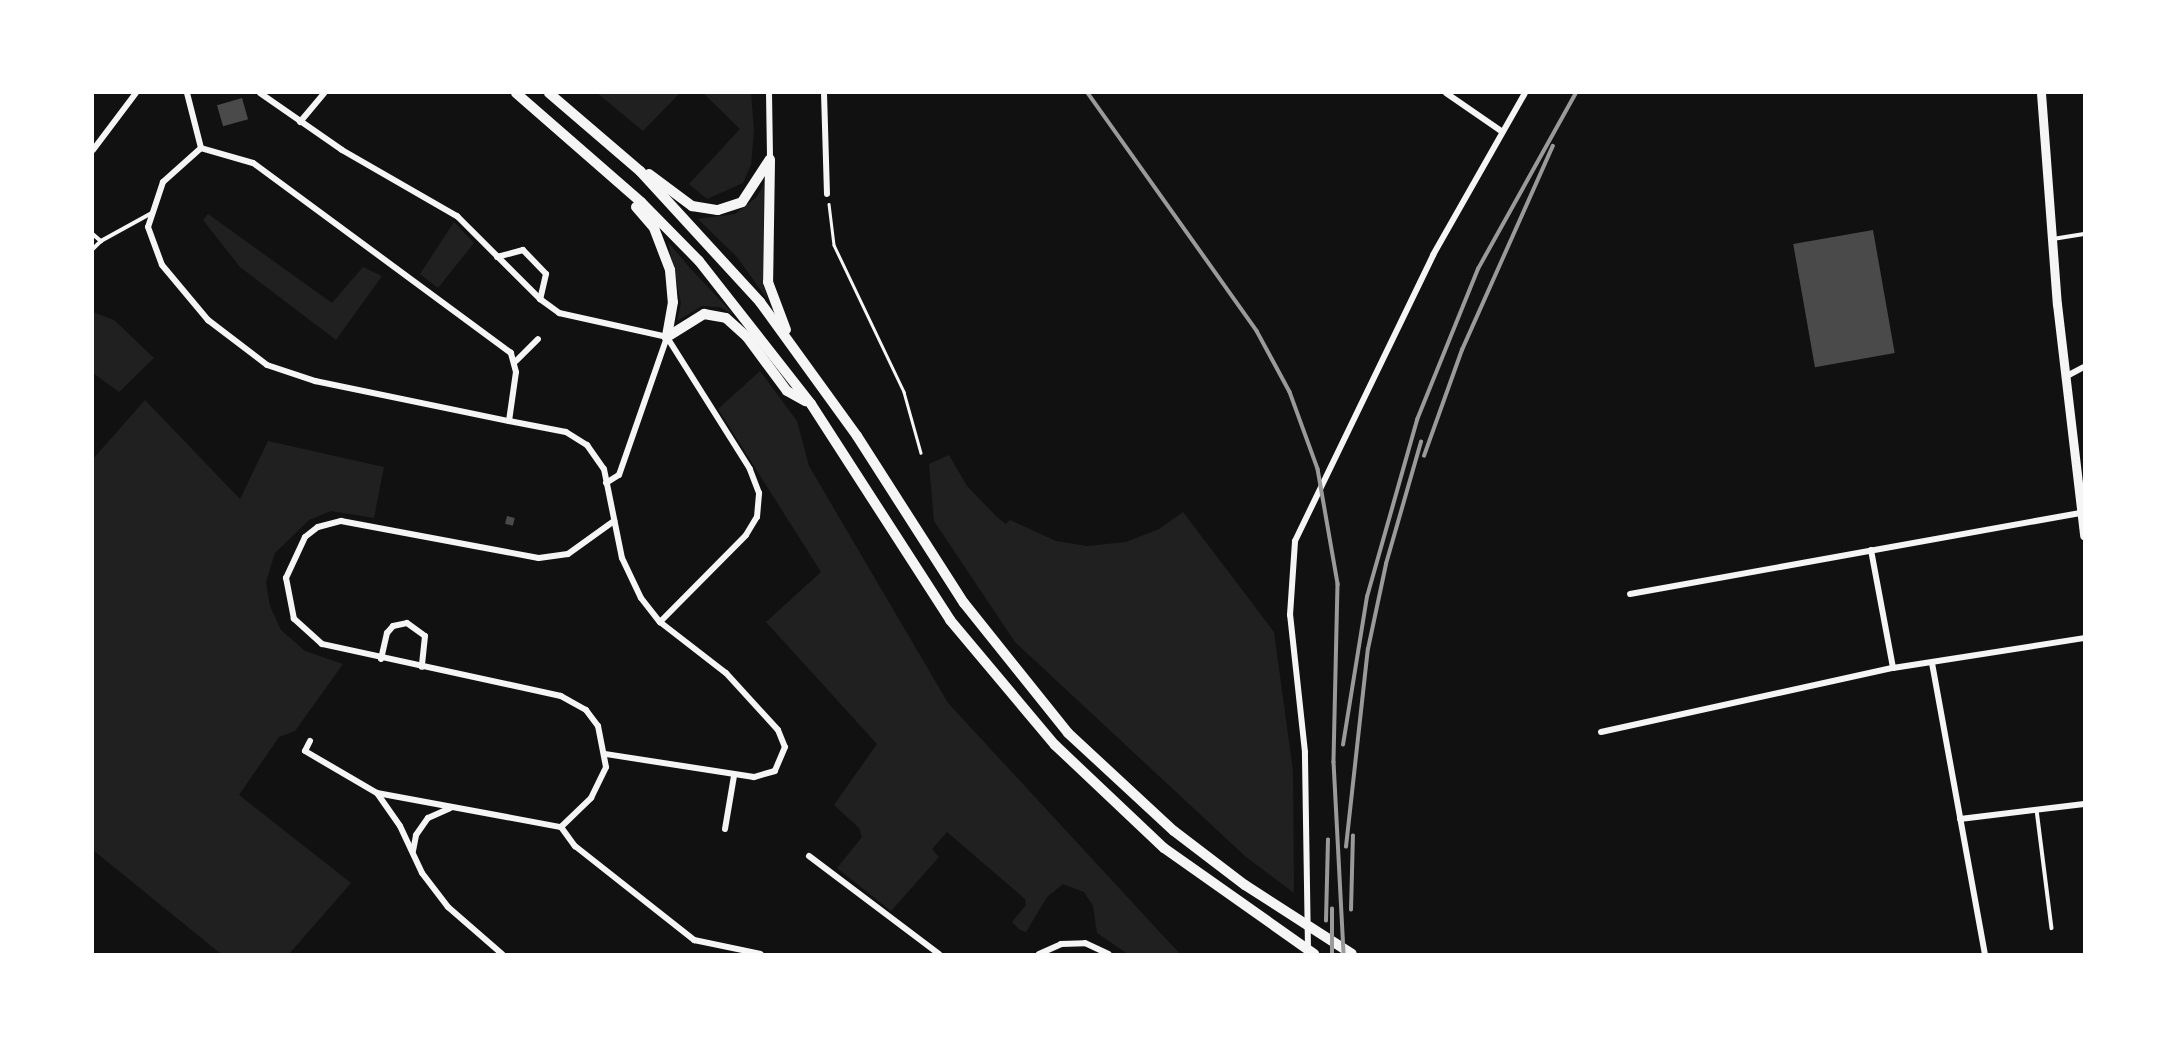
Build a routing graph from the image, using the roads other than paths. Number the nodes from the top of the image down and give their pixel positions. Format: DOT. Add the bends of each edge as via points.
graph roads {
  1 [pos="136,93"];
  2 [pos="187,93"];
  3 [pos="260,93"];
  4 [pos="324,93"];
  5 [pos="516,93"];
  6 [pos="549,93"];
  7 [pos="769,93"];
  8 [pos="824,93"];
  9 [pos="1446,93"];
  10 [pos="1525,93"];
  11 [pos="2041,93"];
  12 [pos="300,122"];
  13 [pos="1501,131"];
  14 [pos="201,148"];
  15 [pos="93,150"];
  16 [pos="622,156"];
  17 [pos="770,159"];
  18 [pos="607,172"];
  19 [pos="827,194"];
  20 [pos="150,214"];
  21 [pos="93,234"];
  22 [pos="2084,234"];
  23 [pos="2051,239"];
  24 [pos="101,241"];
  25 [pos="93,249"];
  26 [pos="497,257"];
  27 [pos="540,299"];
  28 [pos="667,337"];
  29 [pos="538,339"];
  30 [pos="789,340"];
  31 [pos="516,361"];
  32 [pos="2084,367"];
  33 [pos="2065,377"];
  34 [pos="811,404"];
  35 [pos="509,421"];
  36 [pos="606,483"];
  37 [pos="2083,513"];
  38 [pos="614,521"];
  39 [pos="2084,535"];
  40 [pos="1871,551"];
  41 [pos="1630,594"];
  42 [pos="660,622"];
  43 [pos="2084,638"];
  44 [pos="381,659"];
  45 [pos="1932,663"];
  46 [pos="422,667"];
  47 [pos="1893,668"];
  48 [pos="1601,732"];
  49 [pos="310,741"];
  50 [pos="606,754"];
  51 [pos="734,776"];
  52 [pos="377,793"];
  53 [pos="2084,804"];
  54 [pos="452,807"];
  55 [pos="2037,810"];
  56 [pos="1960,819"];
  57 [pos="561,827"];
  58 [pos="725,829"];
  59 [pos="413,851"];
  60 [pos="809,856"];
  61 [pos="2052,928"];
  62 [pos="502,954"];
  63 [pos="761,954"];
  64 [pos="939,954"];
  65 [pos="1039,954"];
  66 [pos="1109,954"];
  67 [pos="1308,954"];
  68 [pos="1314,954"];
  69 [pos="1352,954"];
  70 [pos="1985,954"];
  1 -- 15 [label="street"];
  2 -- 14 [label="street"];
  3 -- 12 [label="street"];
  4 -- 12 [label="street"];
  5 -- 18 [label="highway"];
  6 -- 16 [label="highway"];
  7 -- 17 [label="street"];
  8 -- 19 [label="street"];
  9 -- 13 [label="street"];
  10 -- 13 [label="street"];
  11 -- 23 [label="main road"];
  12 -- 26 [label="street" via="457,216"];
  13 -- 67 [label="street" via="1433,255 1295,541 1290,615 1305,752"];
  14 -- 20 [label="street" via="160,187"];
  14 -- 31 [label="street" via="253,163 434,294"];
  16 -- 17 [label="highway" via="706,212 742,202"];
  16 -- 30 [label="highway" via="727,263"];
  17 -- 30 [label="highway" via="768,282"];
  18 -- 28 [label="highway" via="654,228 662,248 673,302"];
  18 -- 34 [label="highway" via="699,261"];
  20 -- 24 [label="lane"];
  20 -- 35 [label="street" via="150,242 171,278 208,320 267,365 315,381"];
  21 -- 24 [label="lane"];
  22 -- 23 [label="lane"];
  23 -- 33 [label="main road"];
  24 -- 25 [label="lane"];
  26 -- 27 [label="street"];
  26 -- 27 [label="street" via="523,250 546,274"];
  27 -- 28 [label="street" via="559,313"];
  28 -- 34 [label="highway" via="691,318 704,314 726,318 755,346 788,391"];
  28 -- 36 [label="street" via="619,475"];
  28 -- 42 [label="street" via="750,469 760,493 757,517 746,535"];
  29 -- 31 [label="street"];
  30 -- 69 [label="highway" via="964,603 1039,701 1114,778 1245,885"];
  31 -- 35 [label="street"];
  32 -- 33 [label="street"];
  33 -- 37 [label="main road"];
  34 -- 68 [label="highway" via="913,565 996,680 1102,793 1235,902"];
  35 -- 36 [label="street" via="578,436 597,457"];
  36 -- 38 [label="street"];
  37 -- 39 [label="main road"];
  37 -- 40 [label="street"];
  38 -- 42 [label="street" via="629,576"];
  38 -- 44 [label="street" via="568,554 552,558 341,521 318,527 305,537 288,570 285,590 289,609 302,629 322,644"];
  40 -- 41 [label="street"];
  40 -- 47 [label="street"];
  42 -- 51 [label="street" via="726,673 783,738 784,756 775,771 766,776"];
  43 -- 45 [label="street"];
  44 -- 46 [label="street"];
  44 -- 46 [label="street" via="387,633 393,626 407,623 425,636"];
  45 -- 47 [label="street"];
  45 -- 56 [label="street"];
  46 -- 50 [label="street" via="573,701 598,726"];
  47 -- 48 [label="street"];
  49 -- 52 [label="street" via="305,751"];
  50 -- 51 [label="street"];
  50 -- 57 [label="street" via="601,783"];
  51 -- 58 [label="street"];
  52 -- 54 [label="street"];
  52 -- 59 [label="street"];
  53 -- 55 [label="street"];
  54 -- 57 [label="street"];
  54 -- 59 [label="street" via="428,818 416,835"];
  55 -- 56 [label="street"];
  55 -- 61 [label="lane"];
  56 -- 70 [label="street"];
  57 -- 63 [label="street" via="575,846 694,940"];
  59 -- 62 [label="street" via="422,873 448,907"];
  60 -- 64 [label="street"];
  65 -- 66 [label="street" via="1061,944 1085,943"];
}
